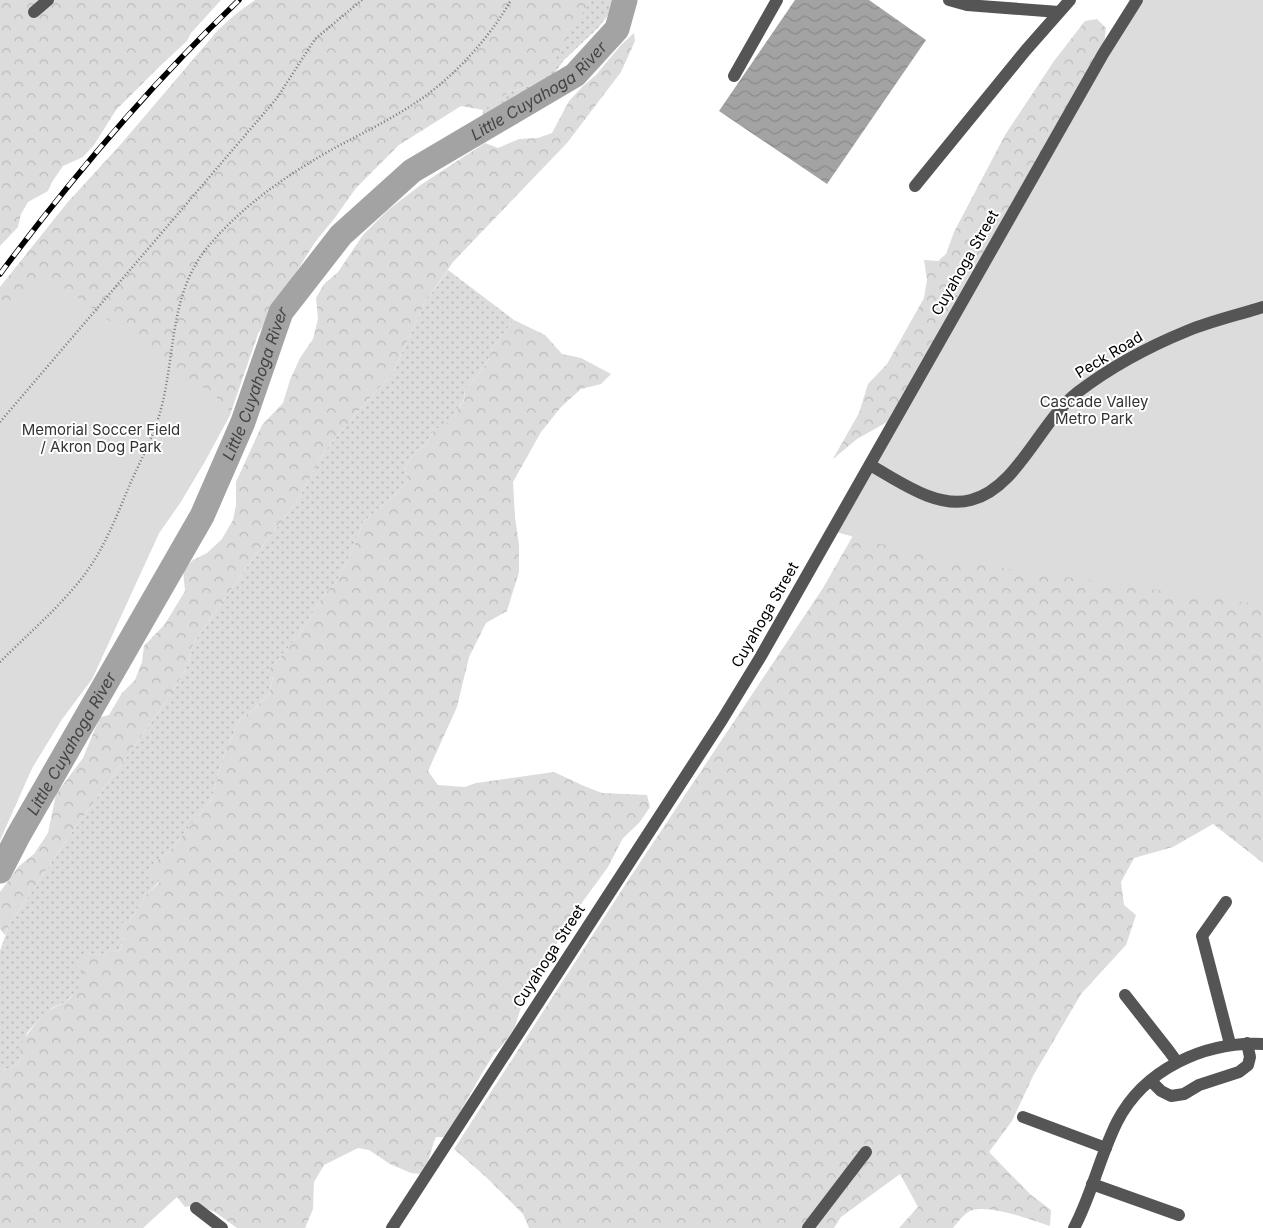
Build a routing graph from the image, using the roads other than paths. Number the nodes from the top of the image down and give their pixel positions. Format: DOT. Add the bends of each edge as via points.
graph roads {
  1 [pos="48,0"];
  2 [pos="777,0"];
  3 [pos="949,0"];
  4 [pos="1070,0"];
  5 [pos="1137,0"];
  6 [pos="34,12"];
  7 [pos="1059,12"];
  8 [pos="734,76"];
  9 [pos="915,186"];
  10 [pos="1263,307"];
  11 [pos="870,465"];
  12 [pos="1226,902"];
  13 [pos="1125,995"];
  14 [pos="1247,1043"];
  15 [pos="1230,1044"];
  16 [pos="1263,1044"];
  17 [pos="1177,1062"];
  18 [pos="1151,1081"];
  19 [pos="1023,1118"];
  20 [pos="1106,1148"];
  21 [pos="866,1152"];
  22 [pos="1092,1184"];
  23 [pos="196,1208"];
  24 [pos="1179,1215"];
  25 [pos="222,1228"];
  26 [pos="392,1228"];
  27 [pos="808,1228"];
  28 [pos="1074,1228"];
  1 -- 6 [label="street"];
  2 -- 8 [label="street"];
  3 -- 7 [label="street" via="967,5"];
  4 -- 7 [label="street"];
  5 -- 11 [label="street, Cuyahoga Street" via="1098,62"];
  7 -- 9 [label="street"];
  10 -- 11 [label="street, Peck Road" via="1189,330 1125,362 1077,392 1047,424 1002,483 972,500 936,499"];
  11 -- 26 [label="street, Cuyahoga Street" via="722,720"];
  12 -- 15 [label="street" via="1202,936"];
  13 -- 17 [label="street"];
  14 -- 15 [label="street"];
  14 -- 16 [label="street"];
  14 -- 18 [label="street" via="1248,1065 1239,1072 1199,1085 1184,1094 1171,1096"];
  15 -- 17 [label="street"];
  17 -- 18 [label="street"];
  18 -- 20 [label="street" via="1130,1103"];
  19 -- 20 [label="street"];
  20 -- 22 [label="street"];
  21 -- 27 [label="street"];
  22 -- 24 [label="street"];
  22 -- 28 [label="street"];
  23 -- 25 [label="street"];
}
